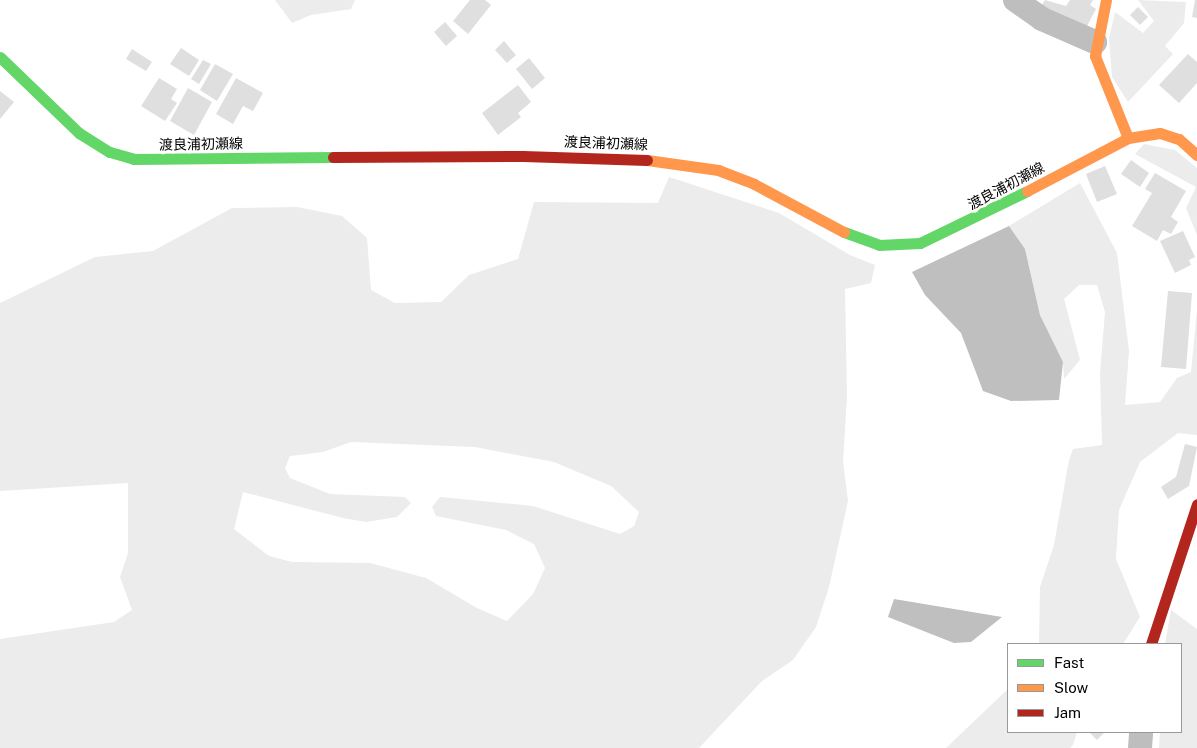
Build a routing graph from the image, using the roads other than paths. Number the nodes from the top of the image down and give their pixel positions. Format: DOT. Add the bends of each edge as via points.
graph roads {
  1 [pos="1015,0"];
  2 [pos="1106,0"];
  3 [pos="1096,42"];
  4 [pos="0,57"];
  5 [pos="1128,138"];
  6 [pos="1197,155"];
  7 [pos="1197,504"];
  8 [pos="1151,643"];
  9 [pos="1141,733"];
  10 [pos="1140,748"];
  1 -- 3 [label="street" via="1042,19"];
  2 -- 3 [label="main road"];
  3 -- 5 [label="main road" via="1095,56"];
  4 -- 5 [label="main road, 渡良浦初瀬線" via="79,133 110,152 134,159 523,156 666,161 718,170 754,184 843,232 879,244 920,243 950,232"];
  5 -- 6 [label="main road, 渡良浦初瀬線" via="1160,132 1179,139"];
  7 -- 8 [label="main road"];
  9 -- 10 [label="street"];
}
